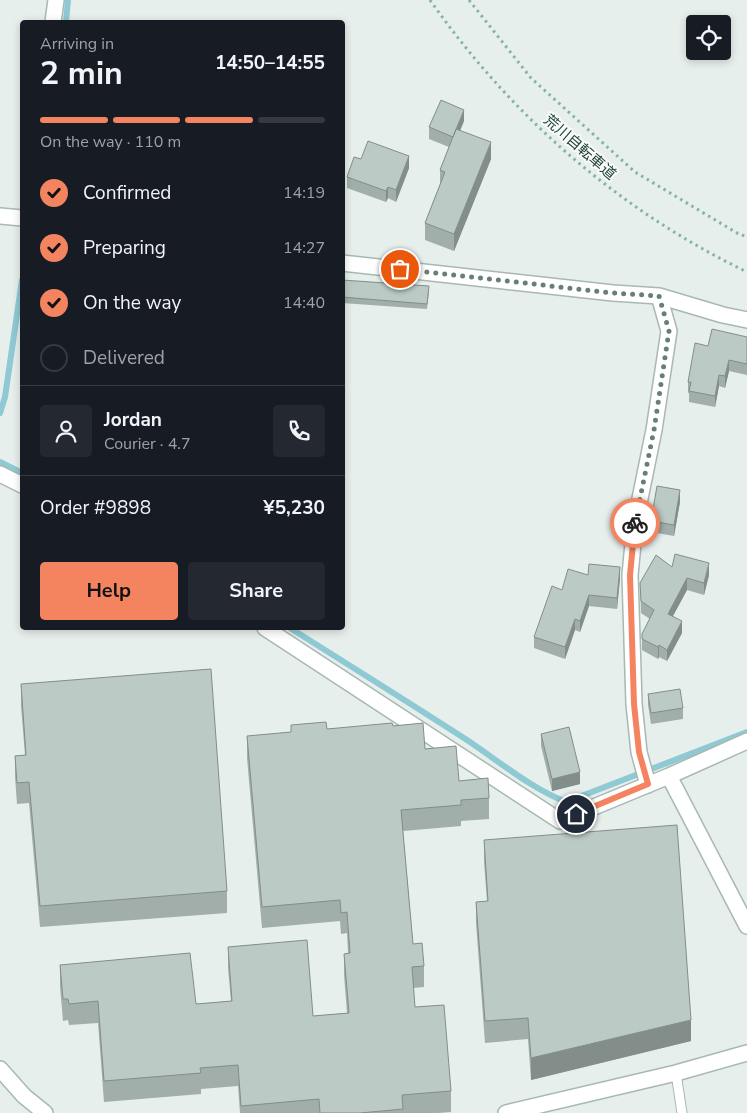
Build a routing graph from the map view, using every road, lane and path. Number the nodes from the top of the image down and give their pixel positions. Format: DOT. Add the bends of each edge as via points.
graph roads {
  1 [pos="56,0"];
  2 [pos="430,0"];
  3 [pos="470,0"];
  4 [pos="53,20"];
  5 [pos="0,216"];
  6 [pos="20,218"];
  7 [pos="747,237"];
  8 [pos="345,263"];
  9 [pos="747,272"];
  10 [pos="659,296"];
  11 [pos="747,320"];
  12 [pos="0,474"];
  13 [pos="20,484"];
  14 [pos="268,630"];
  15 [pos="747,741"];
  16 [pos="668,776"];
  17 [pos="648,784"];
  18 [pos="747,926"];
  19 [pos="747,1053"];
  20 [pos="0,1069"];
  21 [pos="676,1072"];
  22 [pos="45,1113"];
  23 [pos="506,1113"];
  24 [pos="682,1113"];
  1 -- 4 [label="street"];
  2 -- 9 [label="path, 荒川自転車道" via="511,99 582,166 646,215"];
  3 -- 7 [label="path" via="532,78 635,172"];
  5 -- 6 [label="street"];
  8 -- 10 [label="street"];
  10 -- 11 [label="street"];
  10 -- 17 [label="street" via="669,331 635,523 630,575 634,704 639,752"];
  12 -- 13 [label="street"];
  14 -- 17 [label="street" via="560,821"];
  15 -- 16 [label="street"];
  16 -- 17 [label="street"];
  16 -- 18 [label="street"];
  19 -- 21 [label="street"];
  20 -- 22 [label="street" via="24,1096"];
  21 -- 23 [label="street"];
  21 -- 24 [label="lane"];
}
